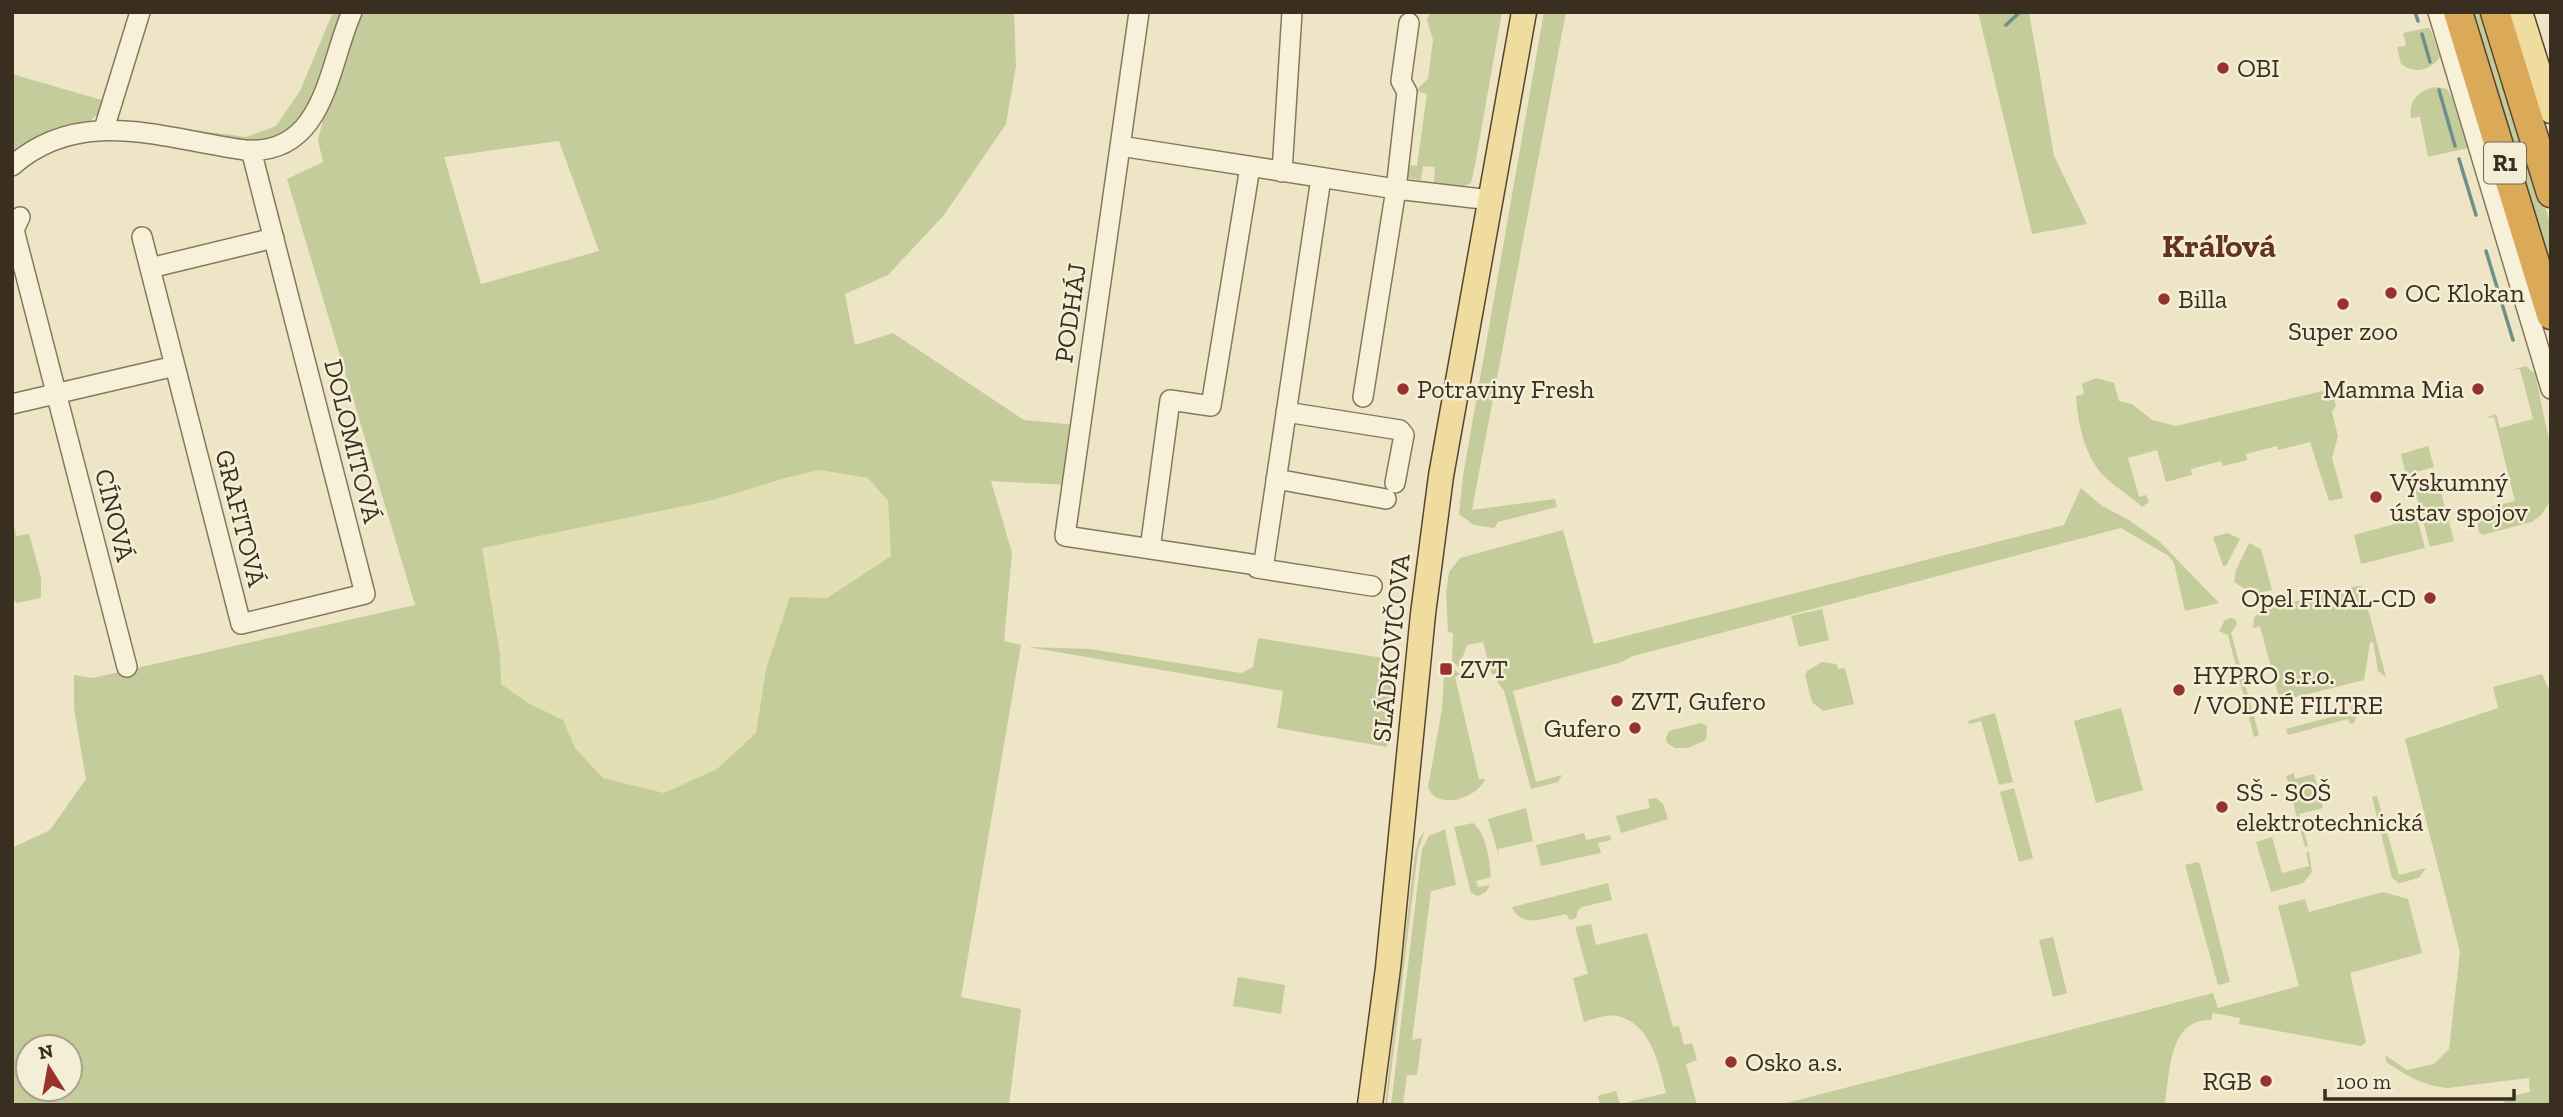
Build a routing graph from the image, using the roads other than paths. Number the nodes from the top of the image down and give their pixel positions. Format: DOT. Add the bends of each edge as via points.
graph roads {
  1 [pos="140,12"];
  2 [pos="352,12"];
  3 [pos="1139,12"];
  4 [pos="1292,12"];
  5 [pos="1524,12"];
  6 [pos="2438,12"];
  7 [pos="2458,12"];
  8 [pos="2495,12"];
  9 [pos="2520,12"];
  10 [pos="1409,23"];
  11 [pos="2551,111"];
  12 [pos="104,129"];
  13 [pos="1120,146"];
  14 [pos="251,150"];
  15 [pos="12,166"];
  16 [pos="1250,167"];
  17 [pos="1282,172"];
  18 [pos="1321,178"];
  19 [pos="1396,189"];
  20 [pos="2551,193"];
  21 [pos="1491,200"];
  22 [pos="16,225"];
  23 [pos="142,237"];
  24 [pos="274,238"];
  25 [pos="150,268"];
  26 [pos="2551,314"];
  27 [pos="175,366"];
  28 [pos="2551,389"];
  29 [pos="57,393"];
  30 [pos="1363,397"];
  31 [pos="12,404"];
  32 [pos="1286,412"];
  33 [pos="1276,480"];
  34 [pos="1150,549"];
  35 [pos="1257,568"];
  36 [pos="1372,586"];
  37 [pos="301,610"];
  38 [pos="129,654"];
  39 [pos="1370,1105"];
  1 -- 12 [label="street"];
  2 -- 14 [label="street" via="326,91 306,126 289,141"];
  3 -- 13 [label="street, PODHÁJ"];
  4 -- 17 [label="street"];
  5 -- 21 [label="main road, SLÁDKOVIČOVA"];
  6 -- 28 [label="street"];
  7 -- 26 [label="highway, R1"];
  8 -- 20 [label="highway, R1"];
  9 -- 11 [label="main road"];
  10 -- 19 [label="street"];
  12 -- 14 [label="street"];
  12 -- 15 [label="street" via="50,139"];
  13 -- 16 [label="street"];
  13 -- 34 [label="street, PODHÁJ" via="1065,536"];
  14 -- 24 [label="street, DOLOMITOVÁ"];
  16 -- 17 [label="street"];
  16 -- 34 [label="street" via="1211,406 1170,400"];
  17 -- 18 [label="street"];
  18 -- 19 [label="street"];
  18 -- 32 [label="street, PODHÁJ"];
  19 -- 21 [label="street"];
  19 -- 30 [label="street"];
  21 -- 39 [label="main road, SLÁDKOVIČOVA" via="1433,534"];
  22 -- 29 [label="street, CÍNOVÁ"];
  23 -- 25 [label="street, GRAFITOVÁ"];
  24 -- 25 [label="street"];
  24 -- 37 [label="street, DOLOMITOVÁ" via="365,594"];
  25 -- 27 [label="street, GRAFITOVÁ"];
  27 -- 29 [label="street"];
  27 -- 37 [label="street, GRAFITOVÁ" via="241,624"];
  29 -- 31 [label="street"];
  29 -- 38 [label="street, CÍNOVÁ"];
  32 -- 33 [label="street, PODHÁJ"];
  32 -- 33 [label="street" via="1400,430 1404,435 1391,491"];
  33 -- 34 [label="street, PODHÁJ" via="1264,562 1257,565"];
  35 -- 36 [label="street, SLÁDKOVIČOVA"];
}
